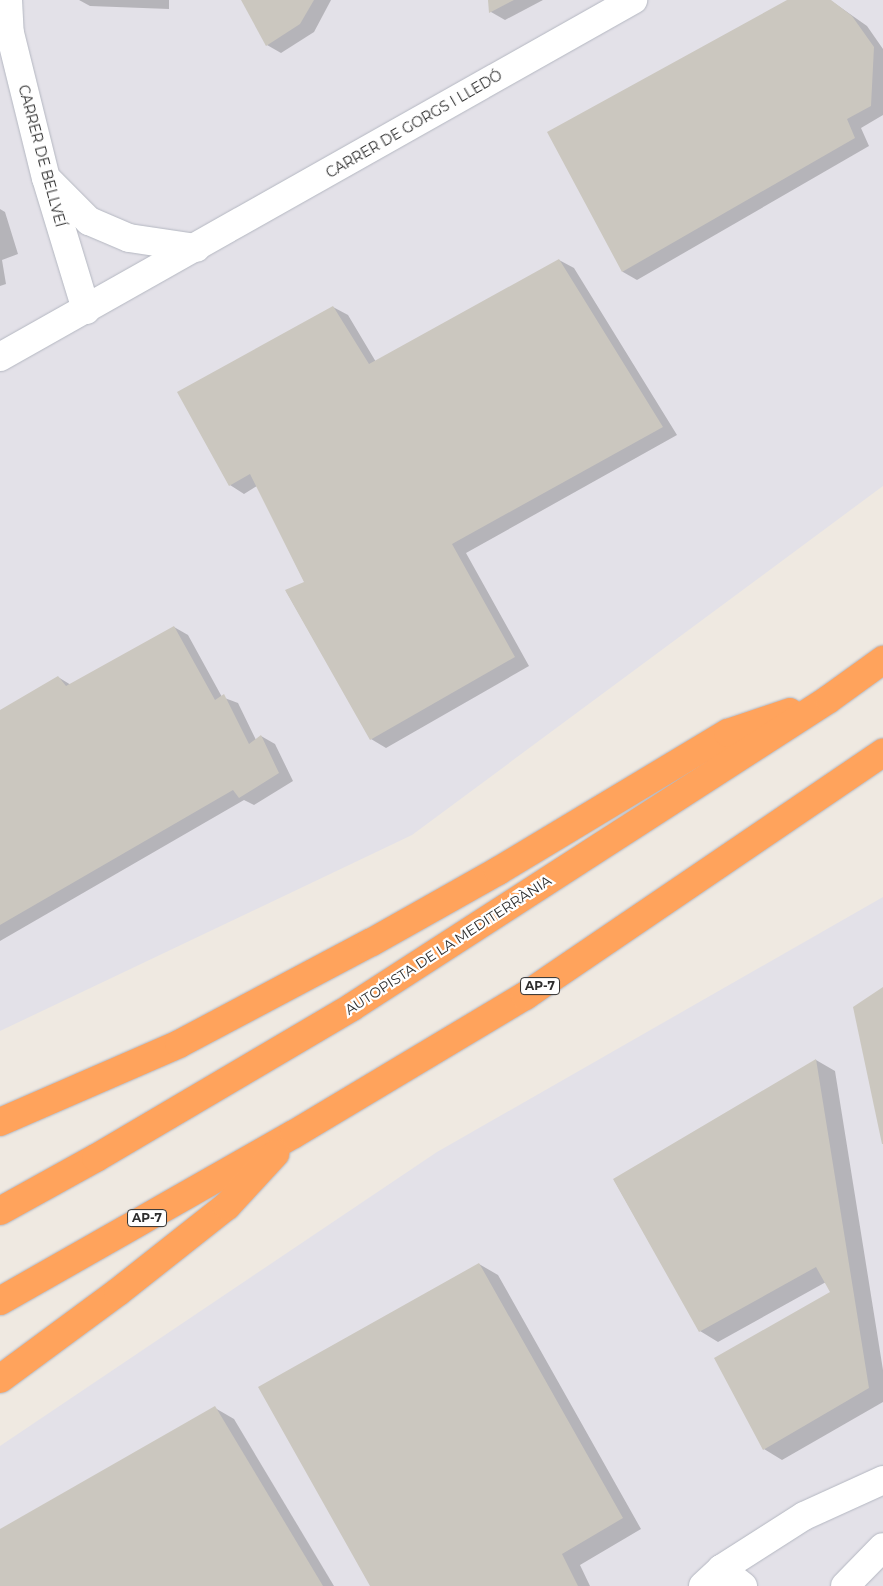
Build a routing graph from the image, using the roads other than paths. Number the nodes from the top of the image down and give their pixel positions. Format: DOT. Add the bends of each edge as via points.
graph roads {
  1 [pos="8,0"];
  2 [pos="633,0"];
  3 [pos="46,178"];
  4 [pos="196,248"];
  5 [pos="86,310"];
  6 [pos="0,358"];
  7 [pos="883,660"];
  8 [pos="829,699"];
  9 [pos="883,753"];
  10 [pos="0,1122"];
  11 [pos="294,1134"];
  12 [pos="0,1211"];
  13 [pos="0,1301"];
  14 [pos="0,1379"];
  15 [pos="883,1480"];
  16 [pos="883,1547"];
  17 [pos="712,1578"];
  18 [pos="743,1586"];
  19 [pos="845,1586"];
  1 -- 3 [label="street, CARRER DE BELLVEÍ" via="10,33"];
  2 -- 4 [label="street, CARRER DE GORGS I LLEDÓ"];
  3 -- 4 [label="street" via="89,221 129,238"];
  3 -- 5 [label="street, CARRER DE BELLVEÍ"];
  4 -- 5 [label="street, CARRER DE GORGS I LLEDÓ"];
  5 -- 6 [label="street, CARRER DE GORGS I LLEDÓ"];
  7 -- 8 [label="highway, AUTOPISTA DE LA MEDITERRÀNIA"];
  8 -- 10 [label="highway" via="728,733 498,871 372,942 179,1044"];
  8 -- 12 [label="highway, AUTOPISTA DE LA MEDITERRÀNIA" via="352,1006 96,1158"];
  9 -- 11 [label="highway, AP-7" via="525,996"];
  11 -- 13 [label="highway, AP-7"];
  11 -- 14 [label="highway" via="227,1206"];
  15 -- 17 [label="street" via="804,1516"];
  16 -- 19 [label="street"];
  17 -- 18 [label="street"];
}
